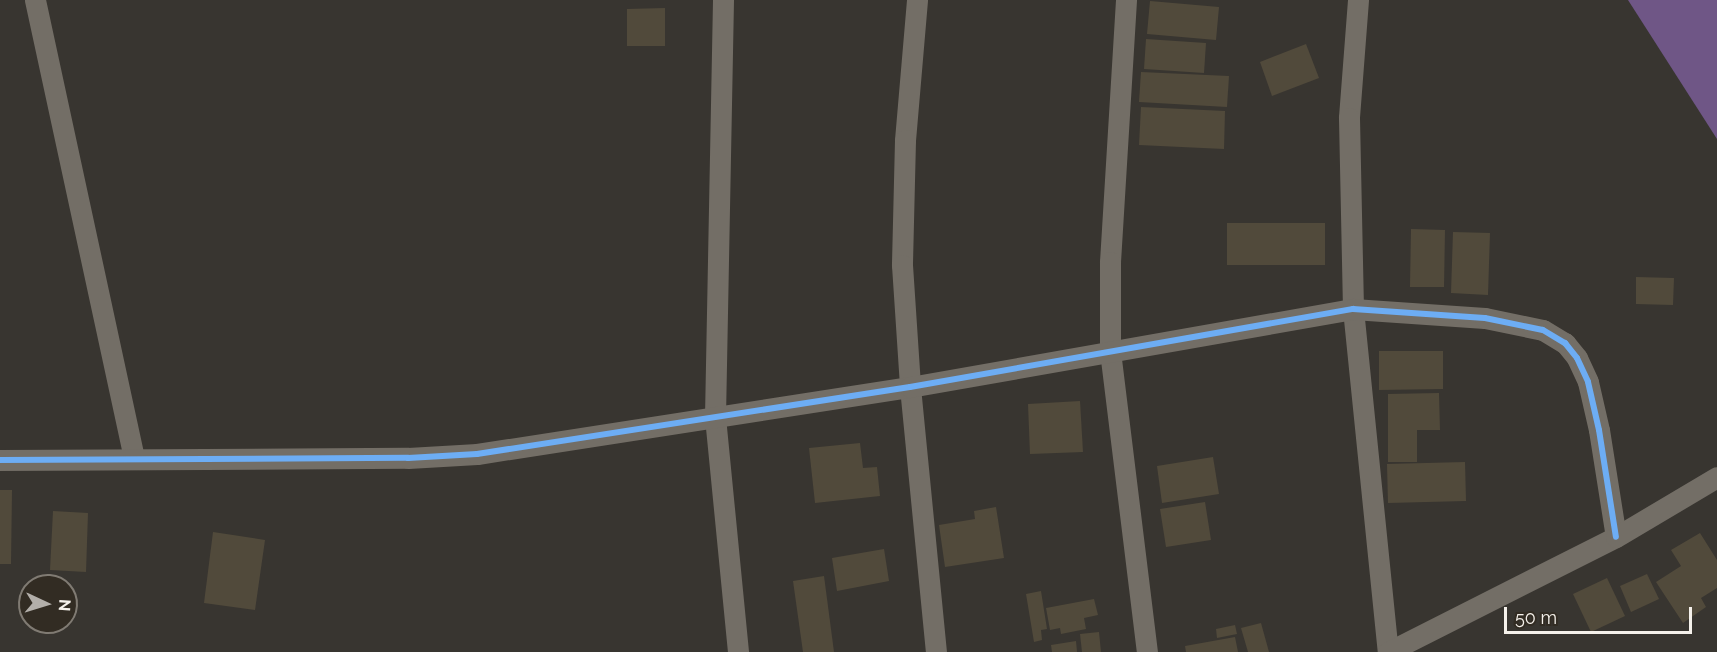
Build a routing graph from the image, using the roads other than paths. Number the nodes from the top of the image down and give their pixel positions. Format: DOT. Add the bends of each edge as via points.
graph roads {
  1 [pos="35,0"];
  2 [pos="723,0"];
  3 [pos="918,0"];
  4 [pos="1126,0"];
  5 [pos="1358,0"];
  6 [pos="1353,309"];
  7 [pos="1110,351"];
  8 [pos="910,387"];
  9 [pos="715,417"];
  10 [pos="134,458"];
  11 [pos="0,460"];
  12 [pos="1717,477"];
  13 [pos="1616,537"];
  14 [pos="738,652"];
  15 [pos="936,652"];
  16 [pos="1147,652"];
  17 [pos="1388,652"];
  1 -- 10 [label="street"];
  2 -- 9 [label="street"];
  3 -- 8 [label="street" via="905,140 902,265"];
  4 -- 7 [label="street" via="1110,262"];
  5 -- 6 [label="street" via="1349,118"];
  6 -- 7 [label="street"];
  6 -- 13 [label="street" via="1485,318 1543,330 1565,343 1588,382"];
  6 -- 17 [label="street"];
  7 -- 8 [label="street"];
  7 -- 16 [label="street"];
  8 -- 9 [label="street"];
  8 -- 15 [label="street"];
  9 -- 10 [label="street" via="477,454 408,458"];
  9 -- 14 [label="street"];
  10 -- 11 [label="street"];
  12 -- 13 [label="street"];
  13 -- 17 [label="street"];
}
